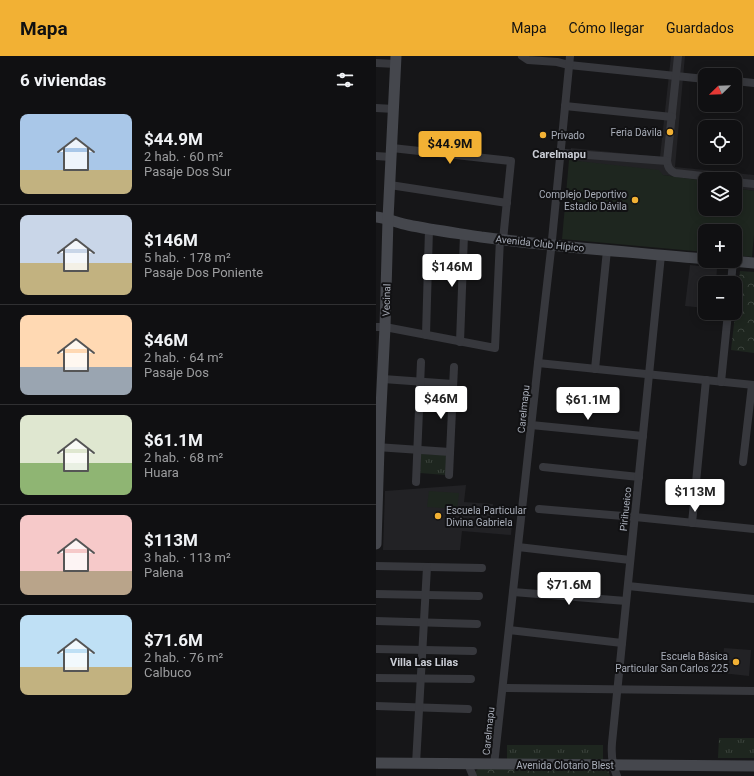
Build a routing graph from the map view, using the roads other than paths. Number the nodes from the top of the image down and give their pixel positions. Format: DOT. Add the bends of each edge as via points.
graph roads {
  1 [pos="522,56"];
  2 [pos="570,56"];
  3 [pos="678,56"];
  4 [pos="396,60"];
  5 [pos="376,63"];
  6 [pos="569,65"];
  7 [pos="676,76"];
  8 [pos="698,78"];
  9 [pos="742,82"];
  10 [pos="754,83"];
  11 [pos="565,106"];
  12 [pos="376,108"];
  13 [pos="394,109"];
  14 [pos="672,117"];
  15 [pos="392,152"];
  16 [pos="561,153"];
  17 [pos="376,156"];
  18 [pos="667,162"];
  19 [pos="698,176"];
  20 [pos="742,183"];
  21 [pos="754,184"];
  22 [pos="390,185"];
  23 [pos="507,203"];
  24 [pos="376,217"];
  25 [pos="388,219"];
  26 [pos="429,230"];
  27 [pos="464,234"];
  28 [pos="502,240"];
  29 [pos="552,245"];
  30 [pos="607,250"];
  31 [pos="661,255"];
  32 [pos="698,258"];
  33 [pos="742,262"];
  34 [pos="754,263"];
  35 [pos="727,320"];
  36 [pos="381,327"];
  37 [pos="426,335"];
  38 [pos="460,342"];
  39 [pos="421,362"];
  40 [pos="538,363"];
  41 [pos="454,367"];
  42 [pos="595,368"];
  43 [pos="649,374"];
  44 [pos="383,379"];
  45 [pos="706,380"];
  46 [pos="420,382"];
  47 [pos="720,382"];
  48 [pos="453,384"];
  49 [pos="753,385"];
  50 [pos="531,425"];
  51 [pos="643,436"];
  52 [pos="378,448"];
  53 [pos="417,450"];
  54 [pos="450,452"];
  55 [pos="744,462"];
  56 [pos="543,467"];
  57 [pos="449,475"];
  58 [pos="639,477"];
  59 [pos="416,482"];
  60 [pos="539,509"];
  61 [pos="635,517"];
  62 [pos="692,523"];
  63 [pos="754,529"];
  64 [pos="376,544"];
  65 [pos="518,548"];
  66 [pos="630,560"];
  67 [pos="376,566"];
  68 [pos="427,567"];
  69 [pos="482,568"];
  70 [pos="628,586"];
  71 [pos="513,592"];
  72 [pos="376,594"];
  73 [pos="425,595"];
  74 [pos="479,596"];
  75 [pos="754,599"];
  76 [pos="626,601"];
  77 [pos="376,621"];
  78 [pos="424,623"];
  79 [pos="477,624"];
  80 [pos="509,630"];
  81 [pos="622,642"];
  82 [pos="376,649"];
  83 [pos="422,650"];
  84 [pos="473,651"];
  85 [pos="376,678"];
  86 [pos="421,679"];
  87 [pos="471,679"];
  88 [pos="503,688"];
  89 [pos="617,689"];
  90 [pos="754,691"];
  91 [pos="376,706"];
  92 [pos="419,708"];
  93 [pos="468,709"];
  94 [pos="376,763"];
  95 [pos="416,764"];
  96 [pos="468,764"];
  97 [pos="494,765"];
  98 [pos="612,765"];
  99 [pos="754,766"];
  100 [pos="472,776"];
  101 [pos="617,776"];
  1 -- 6 [label="street" via="528,60"];
  2 -- 6 [label="street, Carelmapu"];
  3 -- 7 [label="street"];
  4 -- 5 [label="street"];
  4 -- 13 [label="street, Vecinal"];
  6 -- 7 [label="street"];
  6 -- 11 [label="street, Carelmapu"];
  7 -- 8 [label="street"];
  7 -- 14 [label="street"];
  9 -- 10 [label="street"];
  11 -- 14 [label="street"];
  11 -- 16 [label="street, Carelmapu"];
  12 -- 13 [label="street"];
  13 -- 15 [label="street, Vecinal"];
  14 -- 18 [label="street"];
  15 -- 17 [label="street"];
  15 -- 22 [label="street, Vecinal"];
  15 -- 23 [label="street" via="511,161"];
  16 -- 18 [label="street"];
  16 -- 29 [label="street, Carelmapu"];
  18 -- 19 [label="street" via="675,173"];
  20 -- 21 [label="street"];
  22 -- 23 [label="street"];
  22 -- 25 [label="street, Vecinal"];
  23 -- 28 [label="street"];
  24 -- 25 [label="street, Avenida Club Hípico"];
  25 -- 26 [label="street, Avenida Club Hípico"];
  25 -- 36 [label="street, Vecinal"];
  26 -- 27 [label="street, Avenida Club Hípico"];
  26 -- 37 [label="street"];
  27 -- 28 [label="street, Avenida Club Hípico"];
  27 -- 38 [label="street"];
  28 -- 29 [label="street, Avenida Club Hípico"];
  28 -- 38 [label="street" via="495,348"];
  29 -- 30 [label="street, Avenida Club Hípico"];
  29 -- 40 [label="street, Carelmapu"];
  30 -- 31 [label="street, Avenida Club Hípico"];
  30 -- 42 [label="street"];
  31 -- 32 [label="street, Avenida Club Hípico"];
  31 -- 43 [label="street, Pirihueico"];
  33 -- 34 [label="street"];
  35 -- 47 [label="street"];
  36 -- 37 [label="street"];
  36 -- 44 [label="street, Vecinal"];
  37 -- 38 [label="street"];
  39 -- 46 [label="street"];
  40 -- 42 [label="street"];
  40 -- 50 [label="street, Carelmapu"];
  41 -- 48 [label="street"];
  42 -- 43 [label="street"];
  43 -- 45 [label="street"];
  43 -- 51 [label="street, Pirihueico"];
  44 -- 46 [label="street"];
  44 -- 52 [label="street, Vecinal"];
  45 -- 47 [label="street"];
  45 -- 62 [label="street"];
  46 -- 48 [label="street"];
  46 -- 53 [label="street"];
  47 -- 49 [label="street"];
  48 -- 54 [label="street"];
  49 -- 55 [label="street"];
  50 -- 51 [label="street"];
  50 -- 65 [label="street, Carelmapu"];
  51 -- 58 [label="street, Pirihueico"];
  52 -- 53 [label="street"];
  52 -- 64 [label="street, Vecinal"];
  53 -- 54 [label="street"];
  53 -- 59 [label="street"];
  54 -- 57 [label="street"];
  56 -- 58 [label="street"];
  58 -- 61 [label="street, Pirihueico"];
  60 -- 61 [label="street"];
  61 -- 62 [label="street"];
  61 -- 66 [label="street, Pirihueico"];
  62 -- 63 [label="street"];
  65 -- 66 [label="street"];
  65 -- 71 [label="street, Carelmapu"];
  66 -- 70 [label="street, Pirihueico"];
  67 -- 68 [label="street"];
  68 -- 69 [label="street"];
  68 -- 73 [label="street"];
  70 -- 75 [label="street"];
  70 -- 76 [label="street, Pirihueico"];
  71 -- 76 [label="street"];
  71 -- 80 [label="street, Carelmapu"];
  72 -- 73 [label="street"];
  73 -- 74 [label="street"];
  73 -- 78 [label="street"];
  76 -- 81 [label="street, Pirihueico"];
  77 -- 78 [label="street"];
  78 -- 79 [label="street"];
  78 -- 83 [label="street"];
  80 -- 81 [label="street"];
  80 -- 88 [label="street, Carelmapu"];
  81 -- 89 [label="street, Pirihueico"];
  82 -- 83 [label="street"];
  83 -- 84 [label="street"];
  83 -- 86 [label="street"];
  85 -- 86 [label="street"];
  86 -- 87 [label="street"];
  86 -- 92 [label="street"];
  88 -- 89 [label="street"];
  88 -- 97 [label="street, Carelmapu"];
  89 -- 90 [label="street"];
  89 -- 98 [label="street, Pirihueico"];
  91 -- 92 [label="street"];
  92 -- 93 [label="street"];
  92 -- 95 [label="street"];
  94 -- 95 [label="street, Avenida Clotario Blest"];
  95 -- 96 [label="street, Avenida Clotario Blest"];
  96 -- 97 [label="street, Avenida Clotario Blest"];
  96 -- 100 [label="street"];
  97 -- 98 [label="street, Avenida Clotario Blest"];
  98 -- 99 [label="street, Avenida Clotario Blest"];
  98 -- 101 [label="street"];
}
